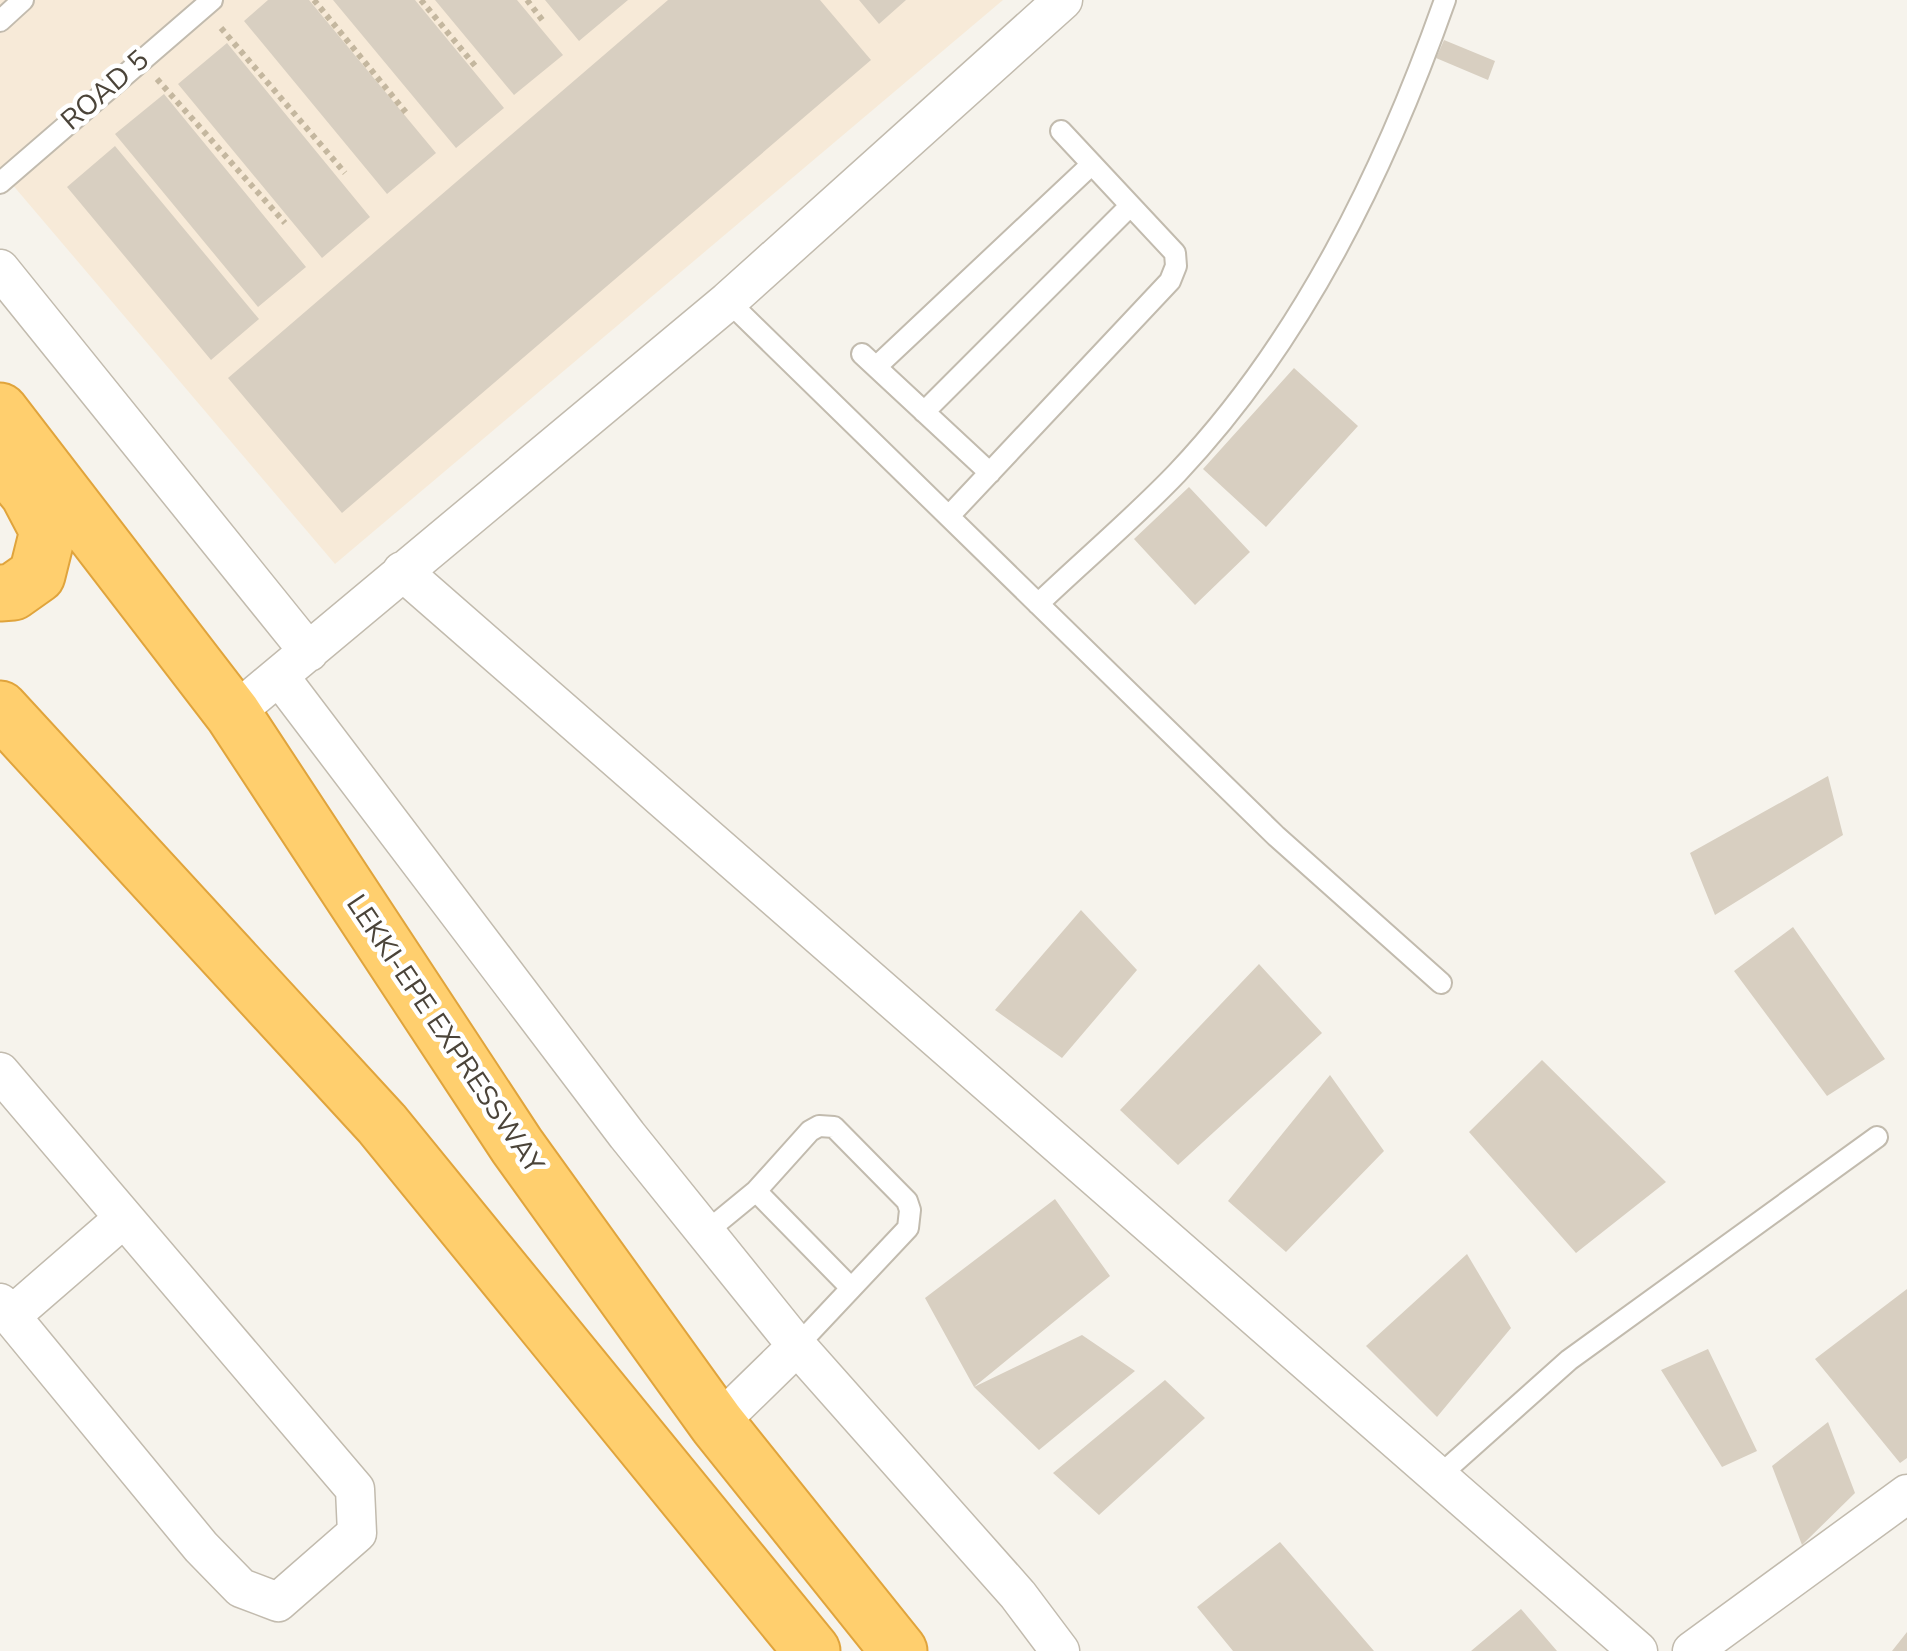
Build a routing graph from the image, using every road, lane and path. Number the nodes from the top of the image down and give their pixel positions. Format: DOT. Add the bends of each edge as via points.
graph roads {
  1 [pos="24,0"];
  2 [pos="314,0"];
  3 [pos="422,0"];
  4 [pos="528,0"];
  5 [pos="1062,0"];
  6 [pos="1445,0"];
  7 [pos="208,4"];
  8 [pos="544,21"];
  9 [pos="0,22"];
  10 [pos="139,59"];
  11 [pos="476,67"];
  12 [pos="408,114"];
  13 [pos="1060,132"];
  14 [pos="1092,164"];
  15 [pos="345,173"];
  16 [pos="0,182"];
  17 [pos="1130,206"];
  18 [pos="285,223"];
  19 [pos="0,269"];
  20 [pos="728,301"];
  21 [pos="0,410"];
  22 [pos="924,412"];
  23 [pos="0,460"];
  24 [pos="990,473"];
  25 [pos="949,516"];
  26 [pos="402,571"];
  27 [pos="0,594"];
  28 [pos="1038,604"];
  29 [pos="309,652"];
  30 [pos="279,676"];
  31 [pos="0,709"];
  32 [pos="233,714"];
  33 [pos="1441,982"];
  34 [pos="0,1072"];
  35 [pos="1877,1137"];
  36 [pos="756,1190"];
  37 [pos="124,1218"];
  38 [pos="706,1232"];
  39 [pos="851,1288"];
  40 [pos="6,1310"];
  41 [pos="797,1346"];
  42 [pos="718,1424"];
  43 [pos="1438,1476"];
  44 [pos="1907,1494"];
  45 [pos="812,1651"];
  46 [pos="899,1651"];
  47 [pos="1060,1651"];
  48 [pos="1638,1651"];
  49 [pos="1692,1651"];
  1 -- 9 [label="lane"];
  2 -- 12 [label="path"];
  3 -- 11 [label="path"];
  4 -- 8 [label="path"];
  5 -- 20 [label="street"];
  6 -- 28 [label="lane" via="1411,95 1292,325 1176,474"];
  7 -- 10 [label="lane, ROAD 5"];
  7 -- 15 [label="path"];
  10 -- 16 [label="lane, ROAD 5"];
  10 -- 18 [label="path"];
  13 -- 14 [label="lane"];
  14 -- 17 [label="lane"];
  14 -- 22 [label="lane" via="869,361"];
  17 -- 22 [label="lane"];
  17 -- 24 [label="lane" via="1175,253 1170,281"];
  19 -- 29 [label="street"];
  20 -- 25 [label="lane"];
  20 -- 26 [label="street"];
  21 -- 32 [label="highway, LEKKI-EPE EXPRESSWAY"];
  22 -- 24 [label="lane"];
  23 -- 27 [label="highway" via="48,531 38,576"];
  24 -- 25 [label="lane"];
  25 -- 28 [label="lane"];
  26 -- 29 [label="street"];
  26 -- 43 [label="street"];
  28 -- 33 [label="lane" via="1276,836"];
  29 -- 30 [label="street"];
  30 -- 32 [label="street"];
  30 -- 38 [label="street"];
  31 -- 45 [label="highway" via="382,1124"];
  32 -- 42 [label="highway, LEKKI-EPE EXPRESSWAY" via="517,1146"];
  34 -- 37 [label="street"];
  35 -- 43 [label="lane" via="1569,1360"];
  36 -- 38 [label="lane"];
  36 -- 39 [label="lane"];
  36 -- 39 [label="lane" via="810,1131 825,1125 907,1201 908,1228"];
  37 -- 40 [label="street"];
  37 -- 40 [label="street" via="355,1490 358,1533 278,1602 241,1588 202,1547"];
  38 -- 41 [label="street"];
  39 -- 41 [label="lane"];
  41 -- 42 [label="street"];
  41 -- 47 [label="street"];
  42 -- 46 [label="highway, LEKKI-EPE EXPRESSWAY"];
  43 -- 48 [label="street"];
  44 -- 49 [label="street"];
}
